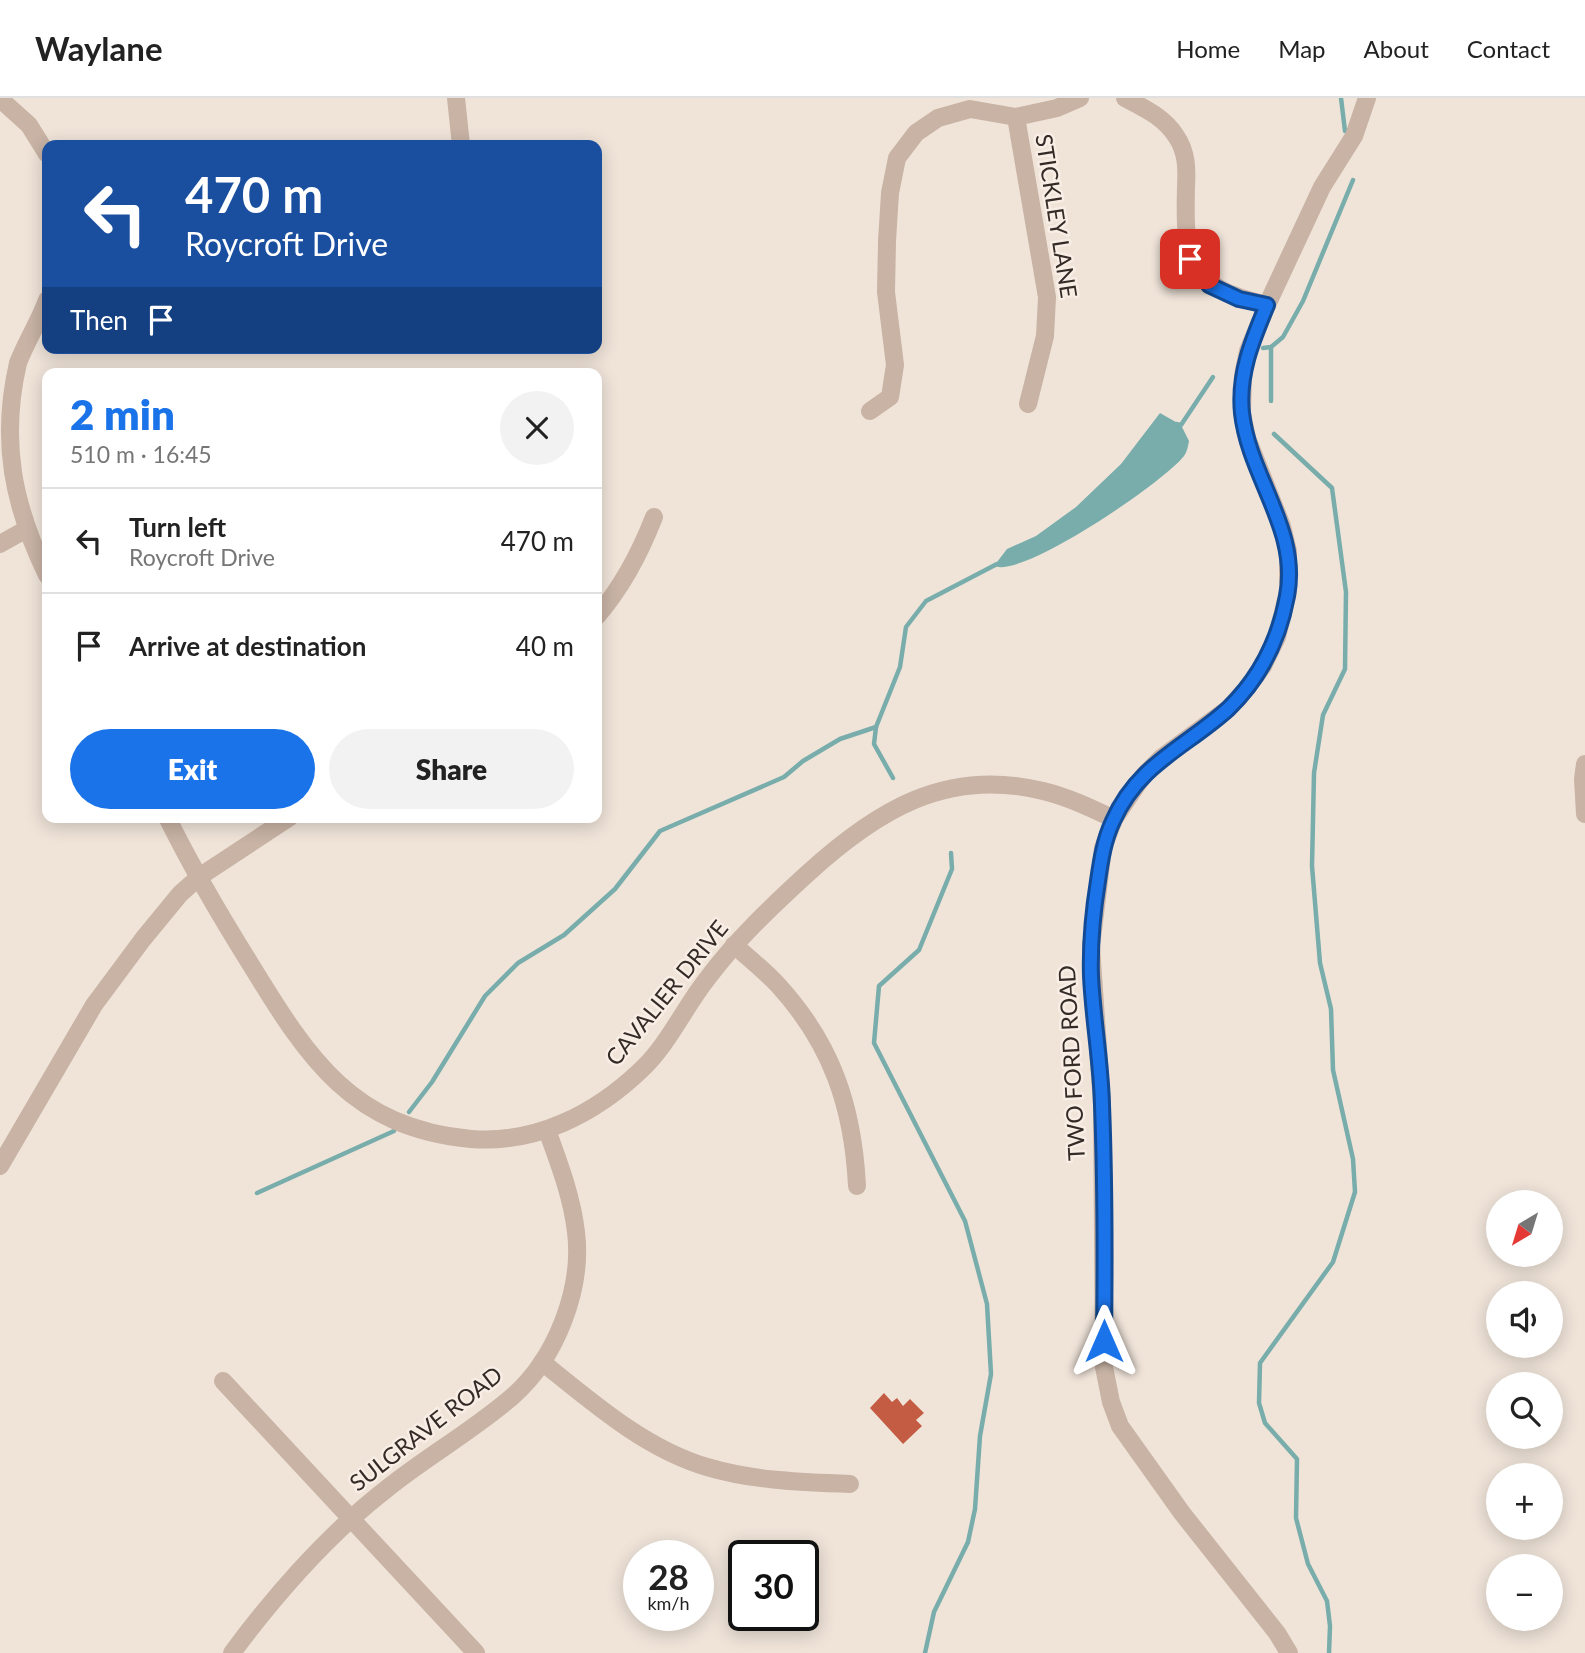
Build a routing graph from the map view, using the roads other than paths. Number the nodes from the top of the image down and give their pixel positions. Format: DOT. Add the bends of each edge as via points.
graph roads {
  1 [pos="457,98"];
  2 [pos="1080,98"];
  3 [pos="1125,98"];
  4 [pos="1367,98"];
  5 [pos="0,99"];
  6 [pos="1016,117"];
  7 [pos="461,140"];
  8 [pos="42,146"];
  9 [pos="1267,305"];
  10 [pos="42,311"];
  11 [pos="1028,404"];
  12 [pos="870,411"];
  13 [pos="654,517"];
  14 [pos="25,530"];
  15 [pos="0,544"];
  16 [pos="42,565"];
  17 [pos="602,609"];
  18 [pos="1585,764"];
  19 [pos="1585,814"];
  20 [pos="1114,818"];
  21 [pos="170,823"];
  22 [pos="281,823"];
  23 [pos="199,877"];
  24 [pos="734,945"];
  25 [pos="547,1130"];
  26 [pos="0,1166"];
  27 [pos="857,1186"];
  28 [pos="542,1362"];
  29 [pos="223,1381"];
  30 [pos="850,1484"];
  31 [pos="351,1518"];
  32 [pos="232,1653"];
  33 [pos="476,1653"];
  34 [pos="1289,1653"];
  1 -- 7 [label="street"];
  2 -- 6 [label="street"];
  3 -- 9 [label="street" via="1158,115 1177,136 1187,161 1185,233 1190,259 1209,285"];
  4 -- 9 [label="street, TWO FORD ROAD" via="1354,136 1322,187"];
  5 -- 8 [label="street" via="29,125"];
  6 -- 11 [label="street, STICKLEY LANE" via="1047,297 1045,336"];
  6 -- 12 [label="street" via="970,109 938,118 916,133 897,158 890,193 886,292 895,365 890,397"];
  9 -- 20 [label="street, TWO FORD ROAD" via="1248,351 1242,413 1288,551 1290,574 1283,617 1263,666 1247,688 1216,718 1161,758"];
  10 -- 14 [label="street" via="19,361 5,414 8,469"];
  13 -- 17 [label="street" via="631,570"];
  14 -- 15 [label="street"];
  14 -- 16 [label="street"];
  18 -- 19 [label="street"];
  20 -- 24 [label="street, CAVALIER DRIVE" via="1065,797 1015,785 969,785 918,796 857,832"];
  20 -- 34 [label="street, TWO FORD ROAD" via="1103,848 1091,947 1102,1105 1104,1367 1111,1402 1120,1426 1146,1465"];
  21 -- 23 [label="street, CAVALIER DRIVE"];
  22 -- 23 [label="street"];
  23 -- 25 [label="street, CAVALIER DRIVE" via="299,1041 321,1068 367,1107 393,1121 449,1137 504,1139"];
  23 -- 26 [label="street" via="180,894 108,986"];
  24 -- 25 [label="street, CAVALIER DRIVE" via="644,1068 600,1103"];
  24 -- 27 [label="street" via="776,983 817,1035 842,1090"];
  25 -- 28 [label="street, SULGRAVE ROAD" via="574,1216 577,1262 567,1309"];
  28 -- 30 [label="street" via="598,1406 676,1456 736,1475"];
  28 -- 31 [label="street, SULGRAVE ROAD" via="514,1395"];
  29 -- 31 [label="street"];
  31 -- 32 [label="street, SULGRAVE ROAD" via="290,1580"];
  31 -- 33 [label="street"];
}
